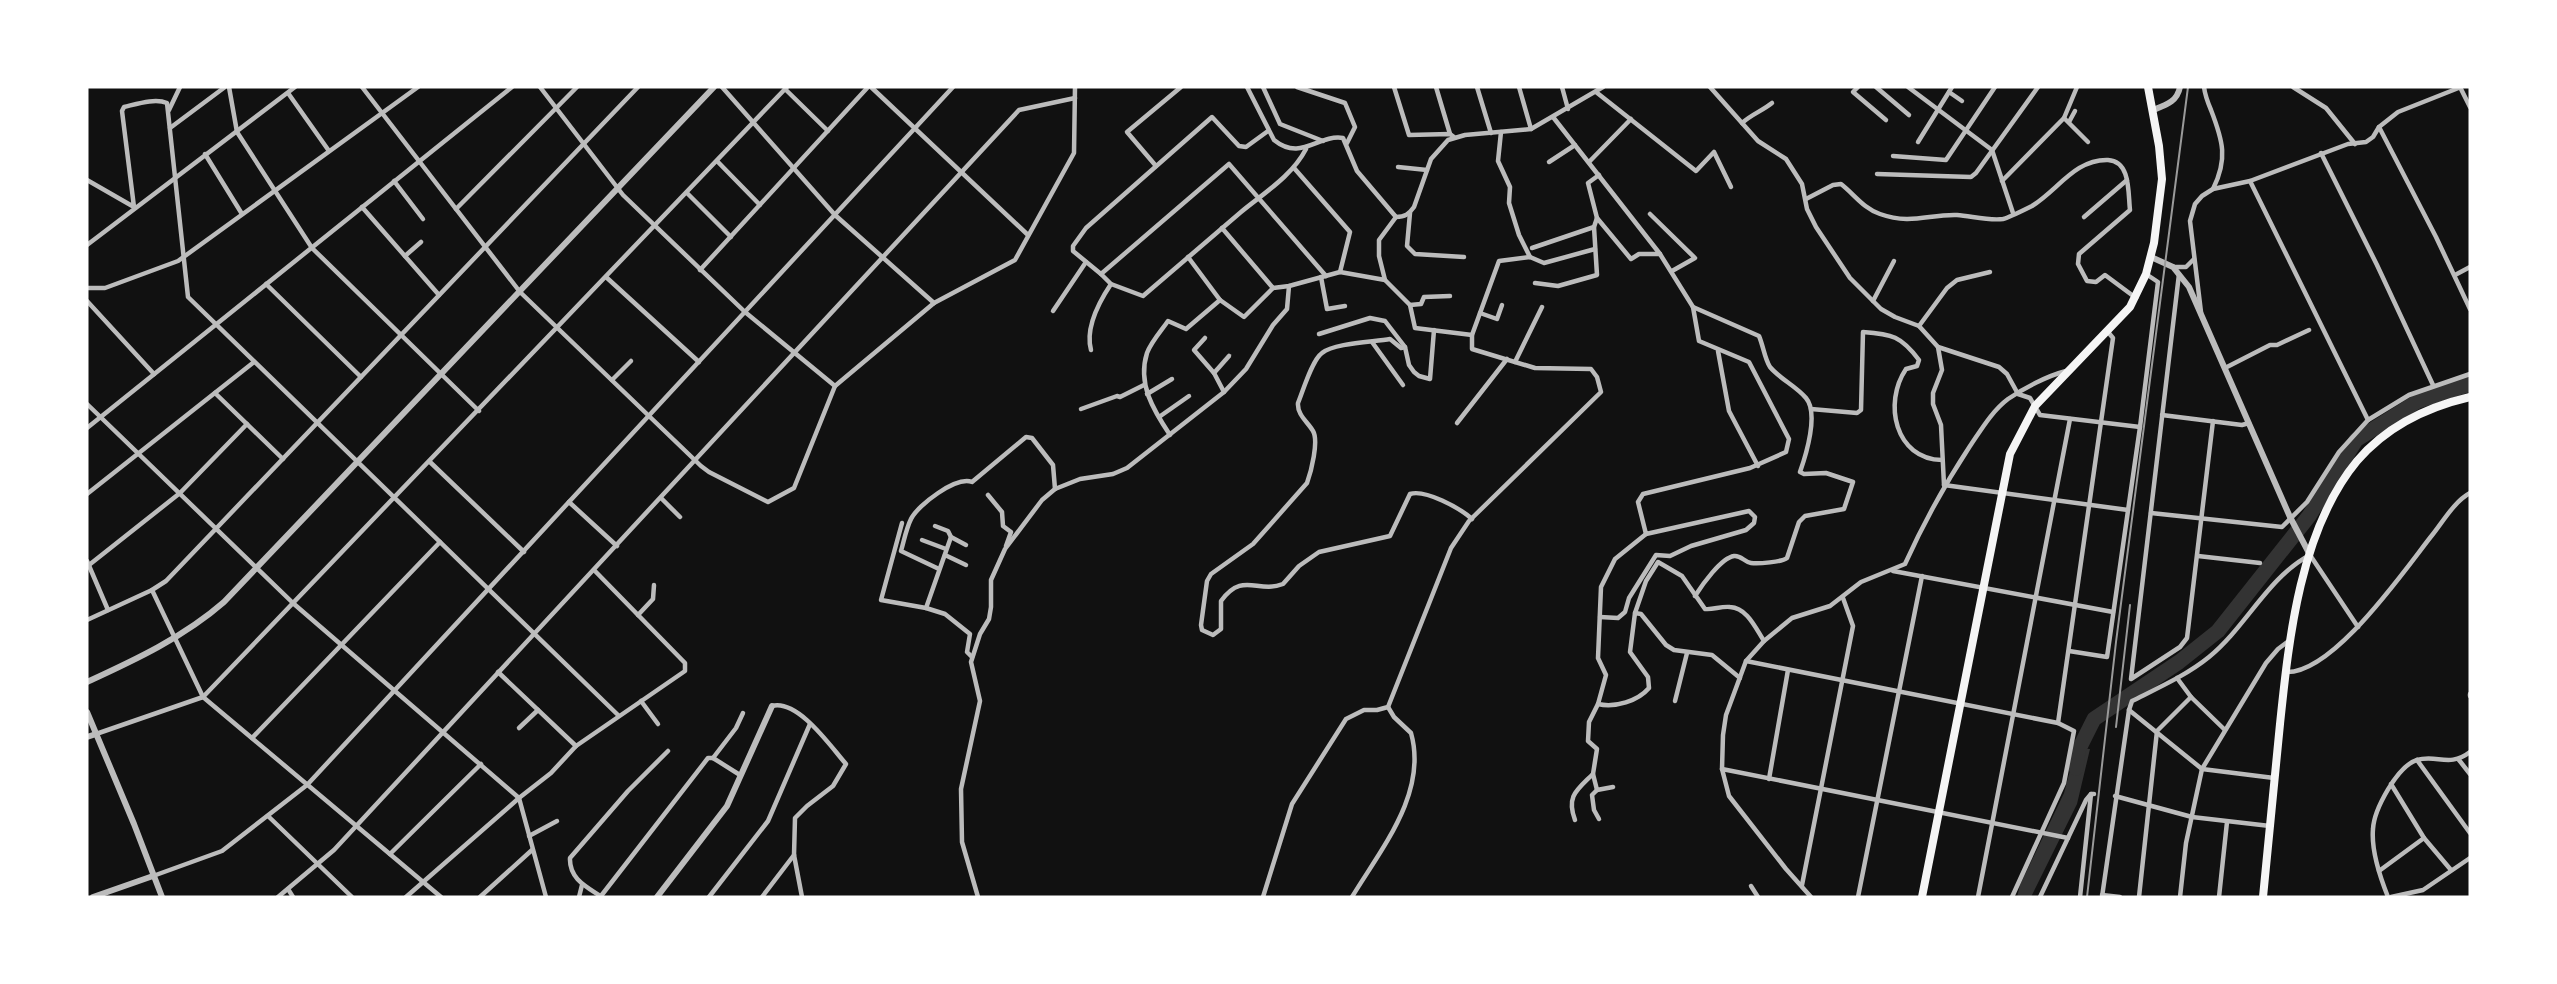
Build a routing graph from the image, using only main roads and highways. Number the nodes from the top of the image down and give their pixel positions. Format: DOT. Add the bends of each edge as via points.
graph roads {
  1 [pos="2148,87"];
  2 [pos="2470,397"];
  3 [pos="1922,897"];
  4 [pos="2263,897"];
  1 -- 3 [label="main road" via="2162,179 2151,257 2136,298 2035,406 2010,454"];
  2 -- 4 [label="main road" via="2410,418 2391,430 2359,460 2317,531 2289,640"];
}
